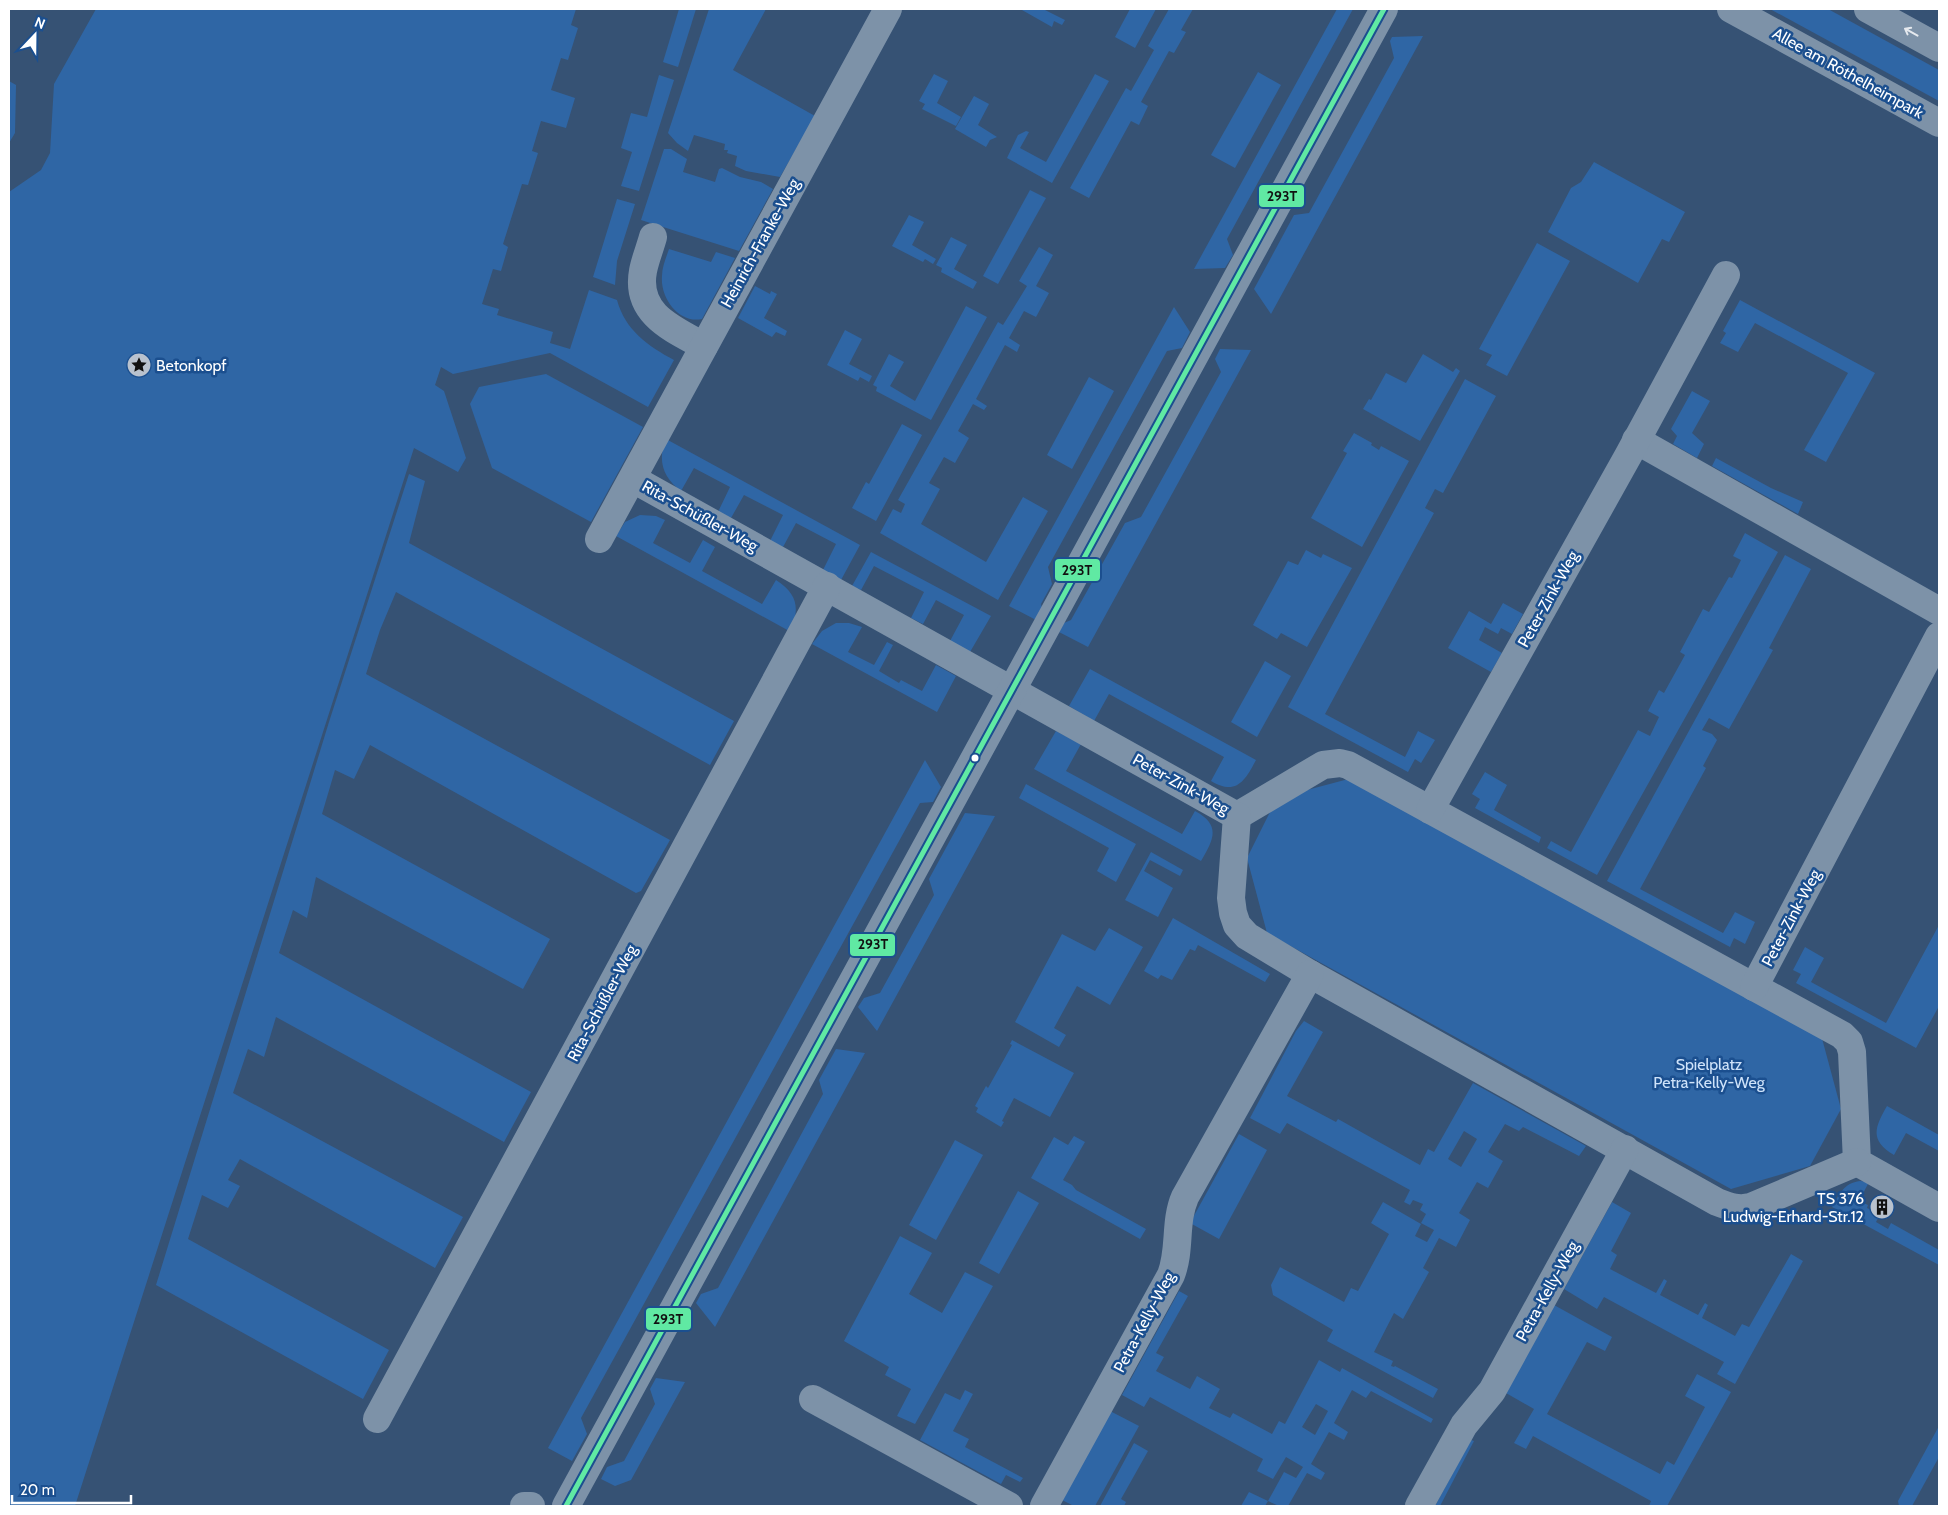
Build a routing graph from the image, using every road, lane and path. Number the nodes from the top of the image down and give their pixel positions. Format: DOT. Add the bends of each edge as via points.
graph roads {
  1 [pos="888,9"];
  2 [pos="1384,9"];
  3 [pos="1731,9"];
  4 [pos="1868,9"];
  5 [pos="1939,48"];
  6 [pos="1939,123"];
  7 [pos="653,237"];
  8 [pos="1726,275"];
  9 [pos="704,346"];
  10 [pos="1636,440"];
  11 [pos="633,479"];
  12 [pos="599,539"];
  13 [pos="827,586"];
  14 [pos="1939,611"];
  15 [pos="1939,636"];
  16 [pos="1012,690"];
  17 [pos="1430,810"];
  18 [pos="1237,816"];
  19 [pos="1310,974"];
  20 [pos="1754,987"];
  21 [pos="1625,1149"];
  22 [pos="1857,1162"];
  23 [pos="1939,1208"];
  24 [pos="813,1399"];
  25 [pos="376,1418"];
  26 [pos="524,1506"];
  27 [pos="531,1506"];
  28 [pos="566,1506"];
  29 [pos="1009,1506"];
  30 [pos="1044,1506"];
  31 [pos="1419,1506"];
  1 -- 9 [label="street, Heinrich-Franke-Weg"];
  2 -- 16 [label="street"];
  3 -- 6 [label="street, Allee am Röthelheimpark"];
  5 -- 4 [label="street, one-way"];
  7 -- 9 [label="street" via="643,272 642,288 647,304 668,326"];
  8 -- 10 [label="street, Peter-Zink-Weg"];
  9 -- 11 [label="street, Heinrich-Franke-Weg"];
  10 -- 14 [label="street"];
  10 -- 17 [label="street, Peter-Zink-Weg"];
  11 -- 12 [label="street, Rita-Schüßler-Weg"];
  11 -- 13 [label="street, Rita-Schüßler-Weg"];
  13 -- 16 [label="street, Rita-Schüßler-Weg"];
  13 -- 25 [label="street, Rita-Schüßler-Weg"];
  15 -- 20 [label="street, Peter-Zink-Weg"];
  16 -- 18 [label="street, Peter-Zink-Weg"];
  16 -- 28 [label="street"];
  17 -- 18 [label="street, Peter-Zink-Weg" via="1356,768 1332,763 1302,776"];
  17 -- 20 [label="street, Peter-Zink-Weg"];
  18 -- 19 [label="street" via="1231,898 1237,925 1247,936"];
  19 -- 21 [label="street"];
  19 -- 30 [label="street, Petra-Kelly-Weg" via="1185,1197 1170,1275"];
  20 -- 22 [label="street, Peter-Zink-Weg" via="1842,1035 1849,1042"];
  21 -- 22 [label="street" via="1717,1202 1741,1209"];
  21 -- 31 [label="street, Petra-Kelly-Weg" via="1492,1391 1464,1425"];
  22 -- 23 [label="street"];
  24 -- 29 [label="street"];
  26 -- 27 [label="street"];
}
